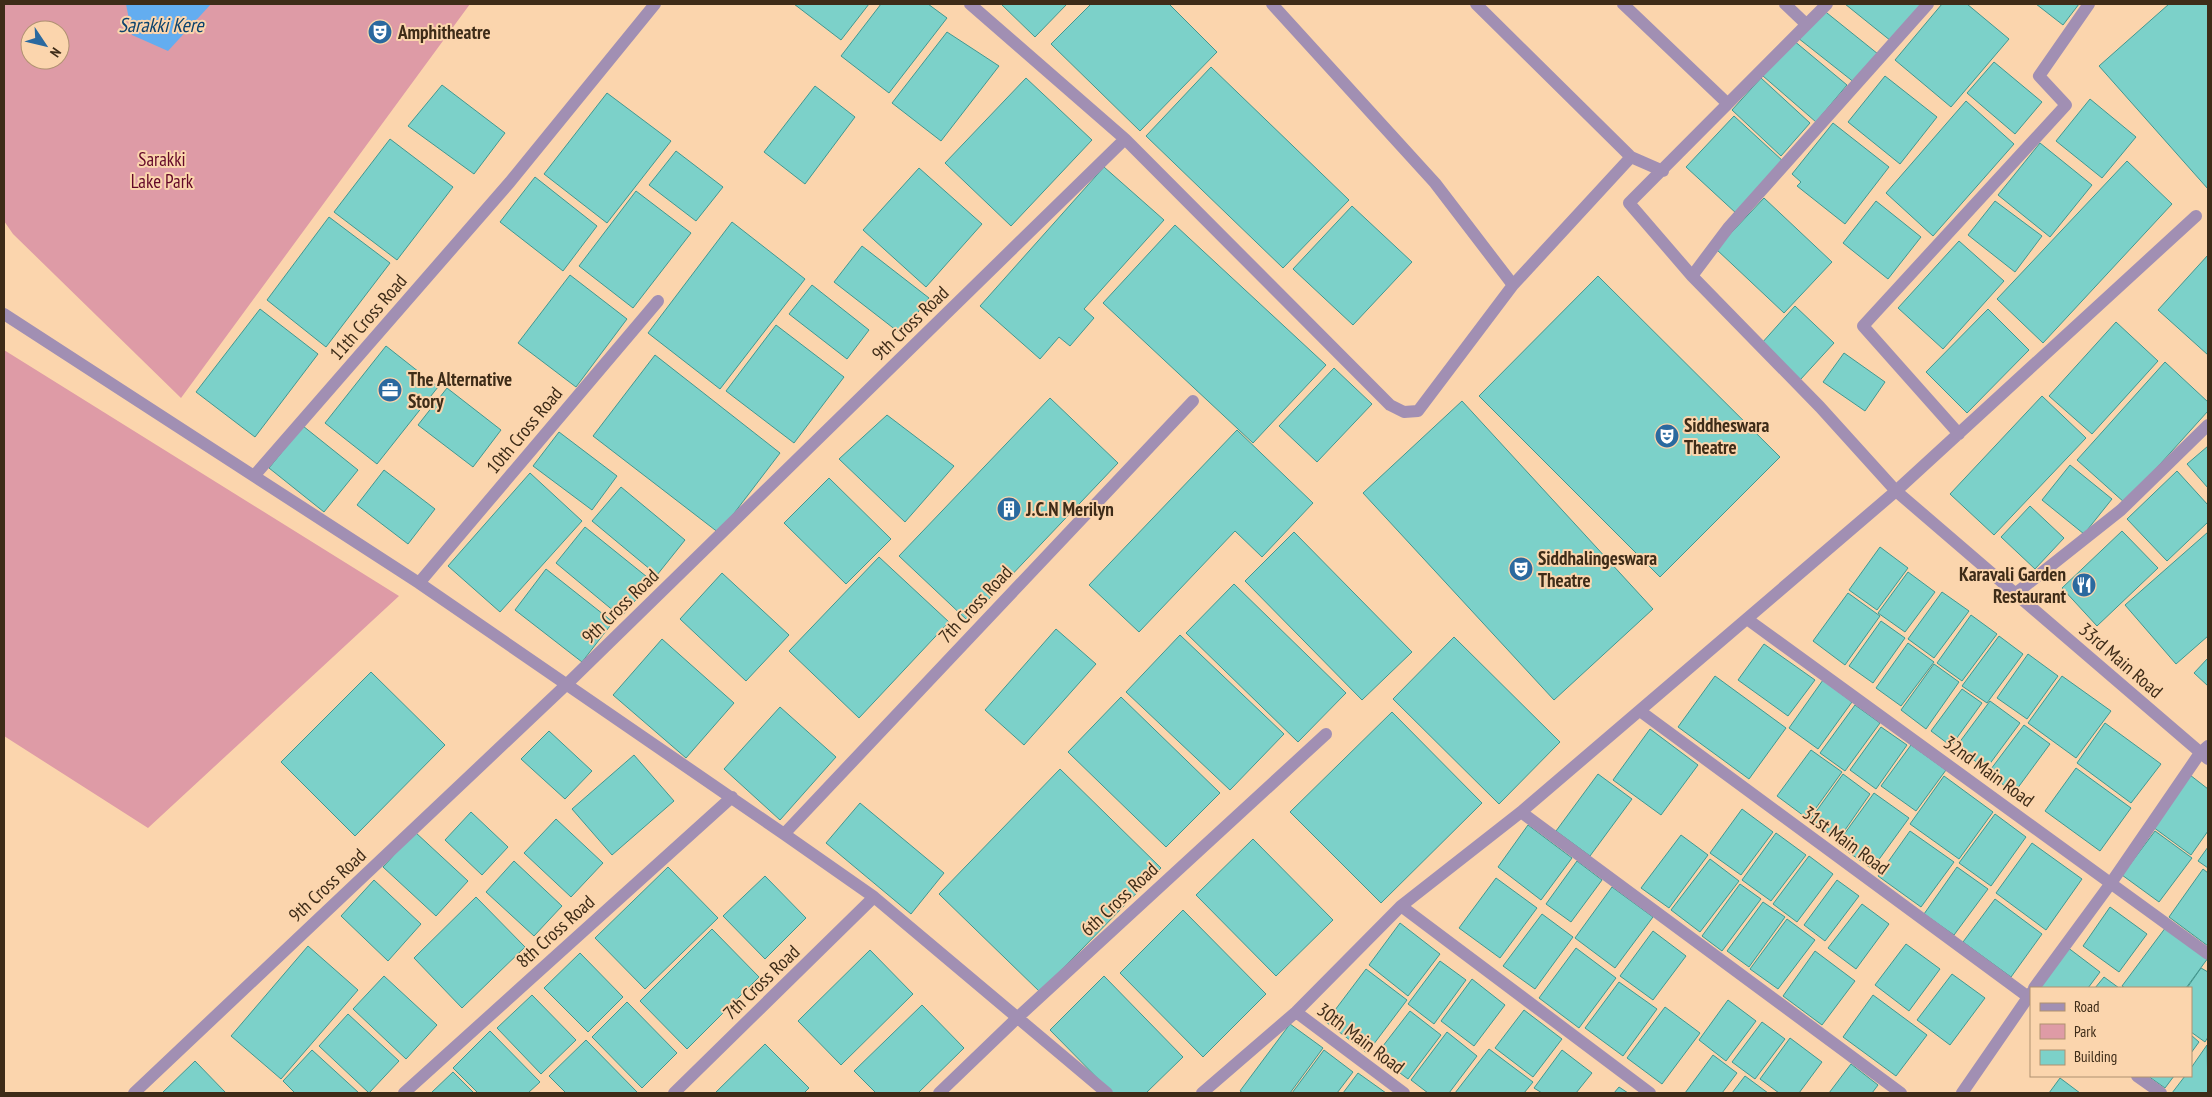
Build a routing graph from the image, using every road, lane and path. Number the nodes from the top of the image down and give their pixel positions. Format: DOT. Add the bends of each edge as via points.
graph roads {
  1 [pos="655,4"];
  2 [pos="970,4"];
  3 [pos="1272,4"];
  4 [pos="1476,4"];
  5 [pos="1623,4"];
  6 [pos="1784,4"];
  7 [pos="1827,4"];
  8 [pos="1928,4"];
  9 [pos="2089,4"];
  10 [pos="1806,24"];
  11 [pos="1727,103"];
  12 [pos="1125,139"];
  13 [pos="1631,157"];
  14 [pos="1662,171"];
  15 [pos="2196,216"];
  16 [pos="1692,276"];
  17 [pos="1513,285"];
  18 [pos="658,301"];
  19 [pos="4,314"];
  20 [pos="1193,401"];
  21 [pos="2208,425"];
  22 [pos="1959,434"];
  23 [pos="254,476"];
  24 [pos="1896,491"];
  25 [pos="419,583"];
  26 [pos="2015,594"];
  27 [pos="1747,619"];
  28 [pos="566,684"];
  29 [pos="1640,710"];
  30 [pos="1326,734"];
  31 [pos="2205,753"];
  32 [pos="732,796"];
  33 [pos="1521,812"];
  34 [pos="784,834"];
  35 [pos="2111,883"];
  36 [pos="874,897"];
  37 [pos="1401,906"];
  38 [pos="2208,954"];
  39 [pos="2036,987"];
  40 [pos="2030,993"];
  41 [pos="2030,995"];
  42 [pos="1296,1012"];
  43 [pos="1016,1019"];
  44 [pos="2138,1077"];
  45 [pos="134,1093"];
  46 [pos="404,1093"];
  47 [pos="674,1093"];
  48 [pos="939,1093"];
  49 [pos="1107,1093"];
  50 [pos="1202,1093"];
  51 [pos="1404,1093"];
  52 [pos="1650,1093"];
  53 [pos="1901,1093"];
  54 [pos="1962,1093"];
  55 [pos="2161,1093"];
  1 -- 23 [label="street, 11th Cross Road" via="510,182"];
  2 -- 12 [label="street"];
  3 -- 17 [label="street" via="1435,183"];
  4 -- 13 [label="street"];
  5 -- 11 [label="street"];
  6 -- 10 [label="street"];
  7 -- 10 [label="street"];
  8 -- 16 [label="street" via="1728,228"];
  9 -- 22 [label="street" via="2039,76 2066,105 1863,326"];
  10 -- 11 [label="street"];
  11 -- 14 [label="street"];
  12 -- 17 [label="street" via="1390,405 1404,412 1418,411"];
  12 -- 28 [label="street, 9th Cross Road"];
  13 -- 14 [label="street"];
  13 -- 17 [label="street"];
  14 -- 16 [label="street, 33rd Main Road" via="1629,203"];
  15 -- 22 [label="street"];
  16 -- 24 [label="street, 33rd Main Road"];
  18 -- 25 [label="street, 10th Cross Road"];
  19 -- 23 [label="street"];
  20 -- 34 [label="street, 7th Cross Road"];
  21 -- 26 [label="street" via="2121,510"];
  22 -- 24 [label="street"];
  23 -- 25 [label="street"];
  24 -- 26 [label="street, 33rd Main Road"];
  24 -- 27 [label="street"];
  25 -- 28 [label="street"];
  26 -- 31 [label="street, 33rd Main Road"];
  27 -- 29 [label="street"];
  27 -- 35 [label="street, 32nd Main Road"];
  28 -- 32 [label="street"];
  28 -- 45 [label="street, 9th Cross Road"];
  29 -- 33 [label="street"];
  29 -- 40 [label="street, 31st Main Road"];
  30 -- 43 [label="street, 6th Cross Road"];
  31 -- 35 [label="street"];
  32 -- 34 [label="street"];
  32 -- 46 [label="street, 8th Cross Road"];
  33 -- 37 [label="street"];
  33 -- 53 [label="street"];
  34 -- 36 [label="street"];
  35 -- 38 [label="street, 32nd Main Road"];
  35 -- 39 [label="street"];
  36 -- 43 [label="street"];
  36 -- 47 [label="street, 7th Cross Road"];
  37 -- 42 [label="street"];
  37 -- 52 [label="street"];
  41 -- 54 [label="street"];
  42 -- 50 [label="street"];
  42 -- 51 [label="street, 30th Main Road"];
  43 -- 48 [label="street, 6th Cross Road"];
  43 -- 49 [label="street"];
  44 -- 55 [label="street"];
}
